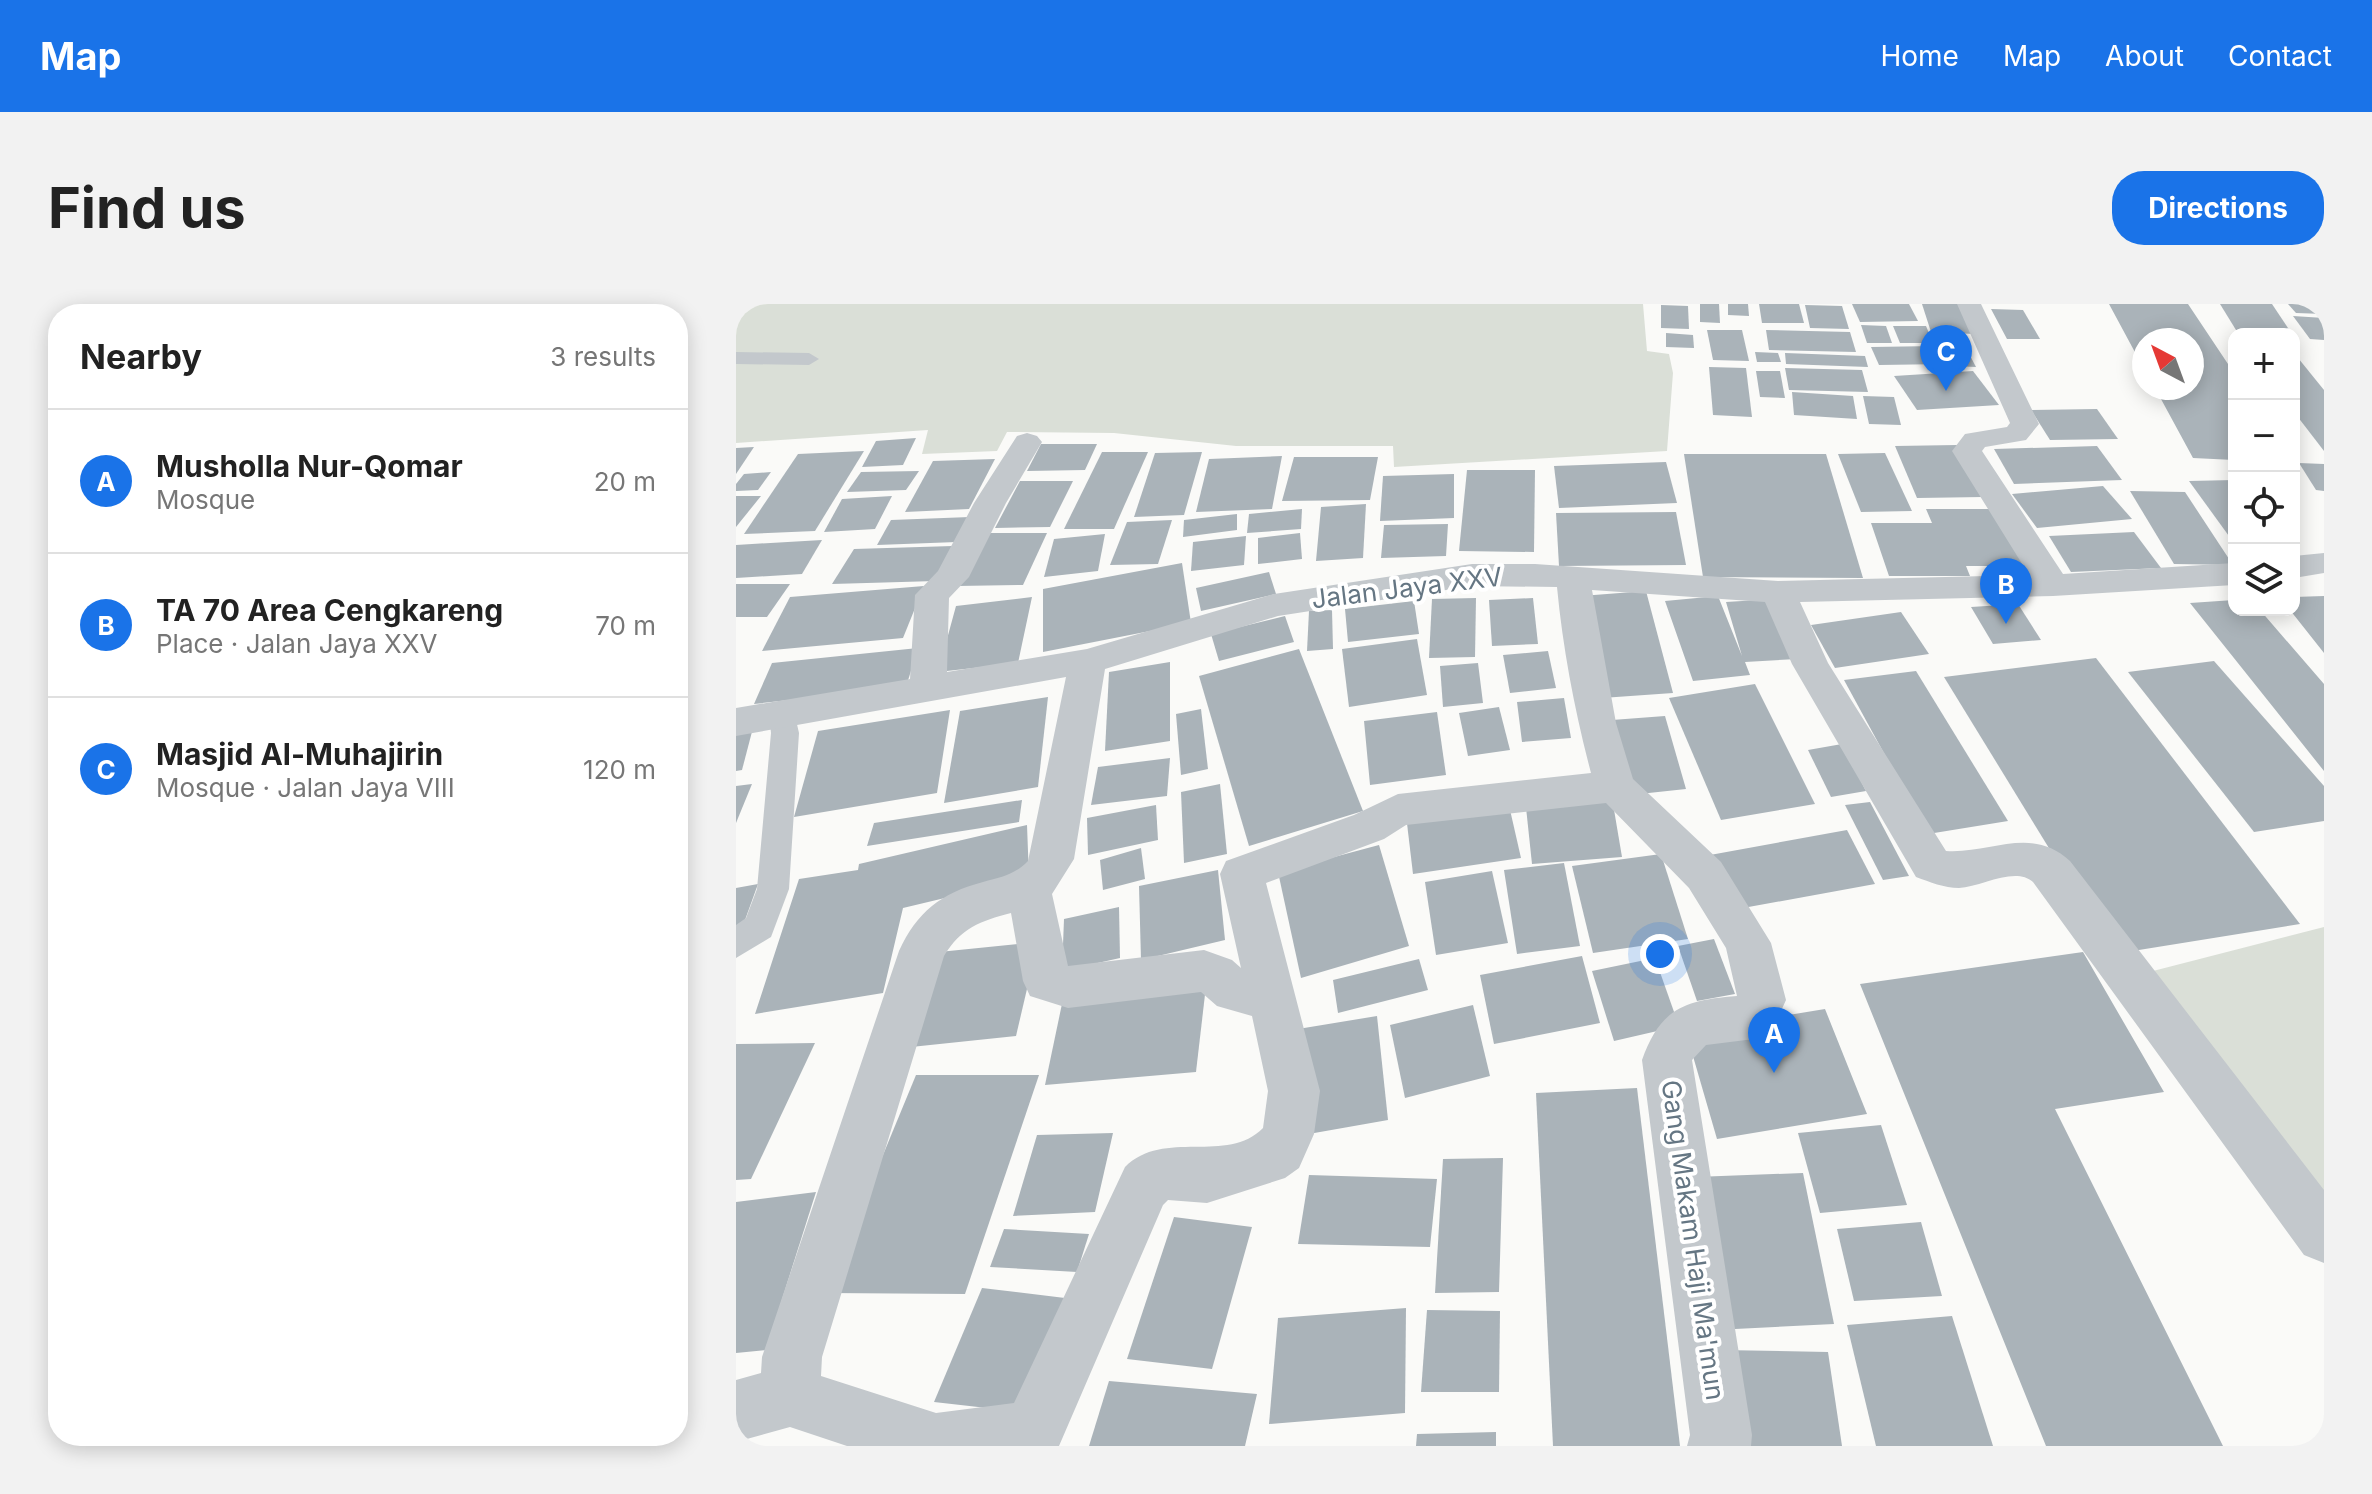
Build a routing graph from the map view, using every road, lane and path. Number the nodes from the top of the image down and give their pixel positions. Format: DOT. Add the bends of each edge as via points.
graph roads {
  1 [pos="1969,304"];
  2 [pos="736,358"];
  3 [pos="809,359"];
  4 [pos="1027,442"];
  5 [pos="2324,563"];
  6 [pos="2300,566"];
  7 [pos="2228,574"];
  8 [pos="1573,578"];
  9 [pos="2053,585"];
  10 [pos="1778,592"];
  11 [pos="1088,661"];
  12 [pos="928,689"];
  13 [pos="783,714"];
  14 [pos="736,722"];
  15 [pos="1615,786"];
  16 [pos="1029,889"];
  17 [pos="736,943"];
  18 [pos="1272,999"];
  19 [pos="2324,1235"];
  20 [pos="763,1404"];
  21 [pos="930,1445"];
  22 [pos="1719,1446"];
  1 -- 9 [label="street" via="2025,424 2016,434 1975,440 1967,451"];
  2 -- 3 [label="lane"];
  4 -- 12 [label="street" via="952,577 932,595"];
  5 -- 6 [label="street"];
  7 -- 9 [label="street, Jalan Jaya XXV"];
  8 -- 10 [label="street, Jalan Jaya XXV"];
  8 -- 11 [label="street, Jalan Jaya XXV" via="1472,575 1274,605"];
  8 -- 15 [label="street, Gang Makam Haji Ma'mun" via="1597,723"];
  9 -- 10 [label="street, Jalan Jaya XXV"];
  10 -- 19 [label="street" via="1810,664 1931,864 1955,873 2019,858 2037,860 2054,874"];
  11 -- 12 [label="street, Jalan Jaya XXV"];
  11 -- 16 [label="street" via="1052,859 1045,876"];
  12 -- 13 [label="street, Jalan Jaya XXV"];
  13 -- 14 [label="street, Jalan Jaya XXV"];
  13 -- 17 [label="lane" via="773,889 759,927"];
  15 -- 18 [label="street" via="1398,810 1369,827 1242,874"];
  15 -- 22 [label="street, Gang Makam Haji Ma'mun" via="1705,875 1748,943 1762,1000 1754,1017 1686,1027 1674,1039 1667,1060"];
  16 -- 18 [label="street" via="1047,981 1068,987 1204,971 1234,991"];
  16 -- 20 [label="street" via="956,911 934,930 922,951 792,1357"];
  18 -- 21 [label="street" via="1294,1091 1288,1134 1280,1149 1266,1159 1207,1176 1153,1177 1144,1186 1033,1432"];
  20 -- 21 [label="street"];
}
